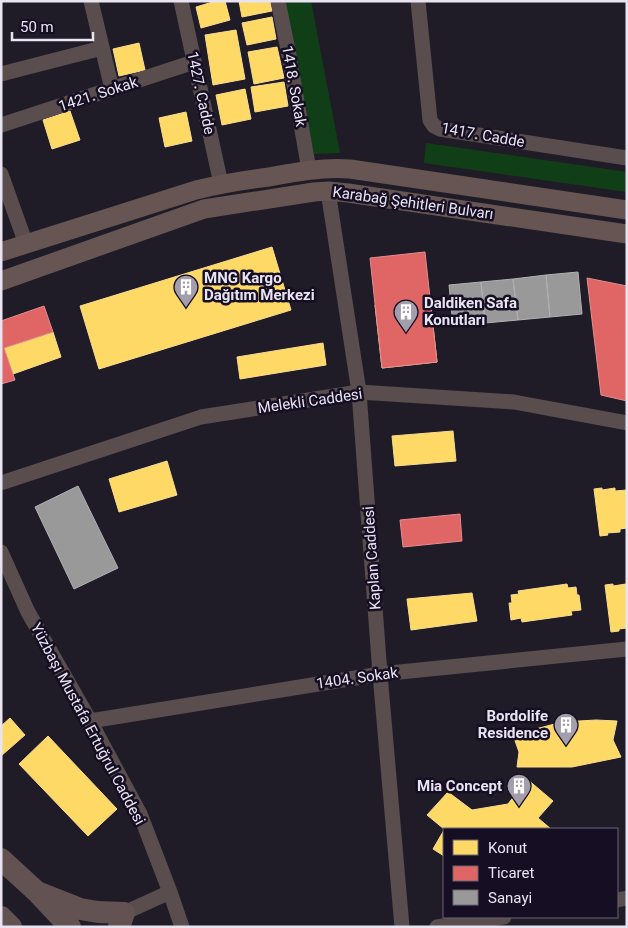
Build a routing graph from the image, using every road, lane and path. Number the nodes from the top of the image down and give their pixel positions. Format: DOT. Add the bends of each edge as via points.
graph roads {
  1 [pos="91,1"];
  2 [pos="181,1"];
  3 [pos="278,1"];
  4 [pos="418,1"];
  5 [pos="102,48"];
  6 [pos="194,62"];
  7 [pos="1,74"];
  8 [pos="112,89"];
  9 [pos="1,125"];
  10 [pos="627,158"];
  11 [pos="309,170"];
  12 [pos="1,174"];
  13 [pos="221,184"];
  14 [pos="328,191"];
  15 [pos="627,210"];
  16 [pos="627,234"];
  17 [pos="26,244"];
  18 [pos="1,252"];
  19 [pos="1,281"];
  20 [pos="359,392"];
  21 [pos="627,423"];
  22 [pos="1,483"];
  23 [pos="1,552"];
  24 [pos="627,649"];
  25 [pos="380,674"];
  26 [pos="90,722"];
  27 [pos="1,859"];
  28 [pos="37,892"];
  29 [pos="170,892"];
  30 [pos="1,917"];
  31 [pos="497,918"];
  32 [pos="121,920"];
  33 [pos="11,927"];
  34 [pos="70,927"];
  35 [pos="182,927"];
  36 [pos="402,927"];
  37 [pos="437,927"];
  1 -- 5 [label="street"];
  2 -- 6 [label="street, 1427. Cadde"];
  3 -- 11 [label="street, 1418. Sokak"];
  4 -- 10 [label="street, 1417. Cadde" via="430,120 434,126"];
  5 -- 7 [label="street"];
  5 -- 8 [label="street"];
  6 -- 8 [label="street, 1421. Sokak"];
  6 -- 13 [label="street, 1427. Cadde"];
  8 -- 9 [label="street, 1421. Sokak"];
  11 -- 13 [label="main road, Karabağ Şehitleri Bulvarı"];
  11 -- 15 [label="main road, Karabağ Şehitleri Bulvarı" via="350,169"];
  12 -- 17 [label="street"];
  13 -- 17 [label="main road, Karabağ Şehitleri Bulvarı"];
  14 -- 16 [label="main road, Karabağ Şehitleri Bulvarı"];
  14 -- 19 [label="main road, Karabağ Şehitleri Bulvarı" via="204,209"];
  14 -- 20 [label="street, Kaplan Caddesi"];
  17 -- 18 [label="main road, Karabağ Şehitleri Bulvarı"];
  20 -- 21 [label="street, Melekli Caddesi" via="514,402"];
  20 -- 22 [label="street, Melekli Caddesi" via="201,416"];
  20 -- 25 [label="street, Kaplan Caddesi"];
  23 -- 26 [label="street, Yüzbaşı Mustafa Ertuğrul Caddesi" via="28,612"];
  24 -- 25 [label="street, 1404. Sokak"];
  25 -- 26 [label="street, 1404. Sokak"];
  25 -- 36 [label="street, Kaplan Caddesi"];
  26 -- 29 [label="street, Yüzbaşı Mustafa Ertuğrul Caddesi" via="140,814"];
  27 -- 28 [label="highway"];
  28 -- 32 [label="highway"];
  28 -- 34 [label="highway"];
  29 -- 32 [label="street"];
  29 -- 35 [label="street, Yüzbaşı Mustafa Ertuğrul Caddesi"];
  30 -- 33 [label="highway"];
  31 -- 37 [label="street"];
}
